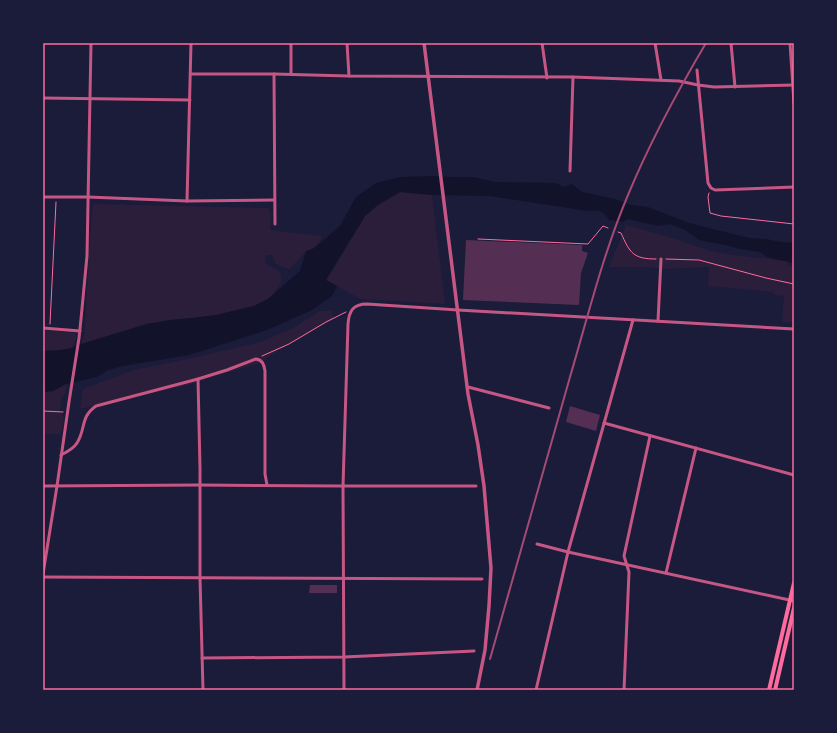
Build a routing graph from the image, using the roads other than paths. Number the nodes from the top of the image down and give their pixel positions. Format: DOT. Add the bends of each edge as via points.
graph roads {
  1 [pos="91,43"];
  2 [pos="191,43"];
  3 [pos="291,43"];
  4 [pos="347,43"];
  5 [pos="424,43"];
  6 [pos="542,43"];
  7 [pos="655,43"];
  8 [pos="731,43"];
  9 [pos="790,43"];
  10 [pos="696,70"];
  11 [pos="191,74"];
  12 [pos="274,74"];
  13 [pos="291,74"];
  14 [pos="349,76"];
  15 [pos="429,76"];
  16 [pos="573,77"];
  17 [pos="548,78"];
  18 [pos="661,80"];
  19 [pos="698,85"];
  20 [pos="793,85"];
  21 [pos="735,87"];
  22 [pos="43,98"];
  23 [pos="90,99"];
  24 [pos="190,100"];
  25 [pos="794,103"];
  26 [pos="570,171"];
  27 [pos="794,187"];
  28 [pos="43,197"];
  29 [pos="88,197"];
  30 [pos="274,200"];
  31 [pos="187,201"];
  32 [pos="275,224"];
  33 [pos="661,259"];
  34 [pos="458,310"];
  35 [pos="633,320"];
  36 [pos="658,322"];
  37 [pos="43,328"];
  38 [pos="794,329"];
  39 [pos="80,331"];
  40 [pos="198,379"];
  41 [pos="468,387"];
  42 [pos="549,408"];
  43 [pos="604,423"];
  44 [pos="650,436"];
  45 [pos="696,448"];
  46 [pos="61,455"];
  47 [pos="794,475"];
  48 [pos="199,485"];
  49 [pos="267,485"];
  50 [pos="43,486"];
  51 [pos="57,486"];
  52 [pos="343,486"];
  53 [pos="476,486"];
  54 [pos="537,544"];
  55 [pos="568,552"];
  56 [pos="627,564"];
  57 [pos="666,573"];
  58 [pos="43,575"];
  59 [pos="200,578"];
  60 [pos="343,578"];
  61 [pos="482,579"];
  62 [pos="794,583"];
  63 [pos="792,600"];
  64 [pos="794,608"];
  65 [pos="474,651"];
  66 [pos="344,657"];
  67 [pos="202,658"];
  68 [pos="203,690"];
  69 [pos="344,690"];
  70 [pos="477,690"];
  71 [pos="536,690"];
  72 [pos="624,690"];
  73 [pos="770,690"];
  74 [pos="775,690"];
  1 -- 23 [label="street"];
  2 -- 11 [label="street"];
  3 -- 13 [label="street"];
  4 -- 14 [label="street"];
  5 -- 15 [label="street"];
  6 -- 17 [label="street"];
  7 -- 18 [label="street"];
  8 -- 21 [label="street"];
  9 -- 20 [label="street"];
  10 -- 19 [label="street"];
  11 -- 12 [label="street"];
  11 -- 24 [label="street"];
  12 -- 13 [label="street"];
  12 -- 30 [label="street"];
  13 -- 14 [label="street"];
  14 -- 15 [label="street"];
  15 -- 17 [label="street"];
  15 -- 34 [label="street"];
  16 -- 17 [label="street"];
  16 -- 18 [label="street"];
  16 -- 26 [label="street"];
  18 -- 19 [label="street"];
  19 -- 21 [label="street"];
  19 -- 27 [label="street" via="708,183 711,188 715,190"];
  20 -- 21 [label="street"];
  20 -- 25 [label="street"];
  22 -- 23 [label="street"];
  23 -- 24 [label="street"];
  23 -- 29 [label="street"];
  24 -- 31 [label="street"];
  28 -- 29 [label="street"];
  29 -- 31 [label="street"];
  29 -- 39 [label="street" via="87,256"];
  30 -- 31 [label="street"];
  30 -- 32 [label="street"];
  33 -- 36 [label="street"];
  34 -- 35 [label="street"];
  34 -- 41 [label="street"];
  34 -- 52 [label="street" via="362,304 355,306 350,313"];
  35 -- 36 [label="street"];
  35 -- 43 [label="street"];
  36 -- 38 [label="street"];
  37 -- 39 [label="street"];
  39 -- 46 [label="street"];
  40 -- 46 [label="street" via="96,406 85,417 78,442"];
  40 -- 48 [label="street"];
  40 -- 49 [label="street" via="256,359 262,361 265,371"];
  41 -- 42 [label="street"];
  41 -- 70 [label="street" via="484,486 491,568 486,642"];
  43 -- 44 [label="street"];
  43 -- 55 [label="street"];
  44 -- 45 [label="street"];
  44 -- 56 [label="street" via="624,556"];
  45 -- 47 [label="street"];
  45 -- 57 [label="street"];
  46 -- 51 [label="street"];
  48 -- 49 [label="street"];
  48 -- 51 [label="street"];
  48 -- 59 [label="street"];
  49 -- 52 [label="street"];
  50 -- 51 [label="street"];
  51 -- 58 [label="street"];
  52 -- 53 [label="street"];
  52 -- 60 [label="street"];
  54 -- 55 [label="street"];
  55 -- 56 [label="street"];
  55 -- 71 [label="street"];
  56 -- 57 [label="street"];
  56 -- 72 [label="street" via="629,572"];
  57 -- 63 [label="street"];
  58 -- 59 [label="street"];
  59 -- 60 [label="street"];
  59 -- 67 [label="street"];
  60 -- 61 [label="street"];
  60 -- 66 [label="street"];
  62 -- 63 [label="main road"];
  63 -- 73 [label="main road" via="784,623"];
  64 -- 74 [label="main road"];
  65 -- 66 [label="street"];
  66 -- 67 [label="street"];
  66 -- 69 [label="street"];
  67 -- 68 [label="street"];
}
